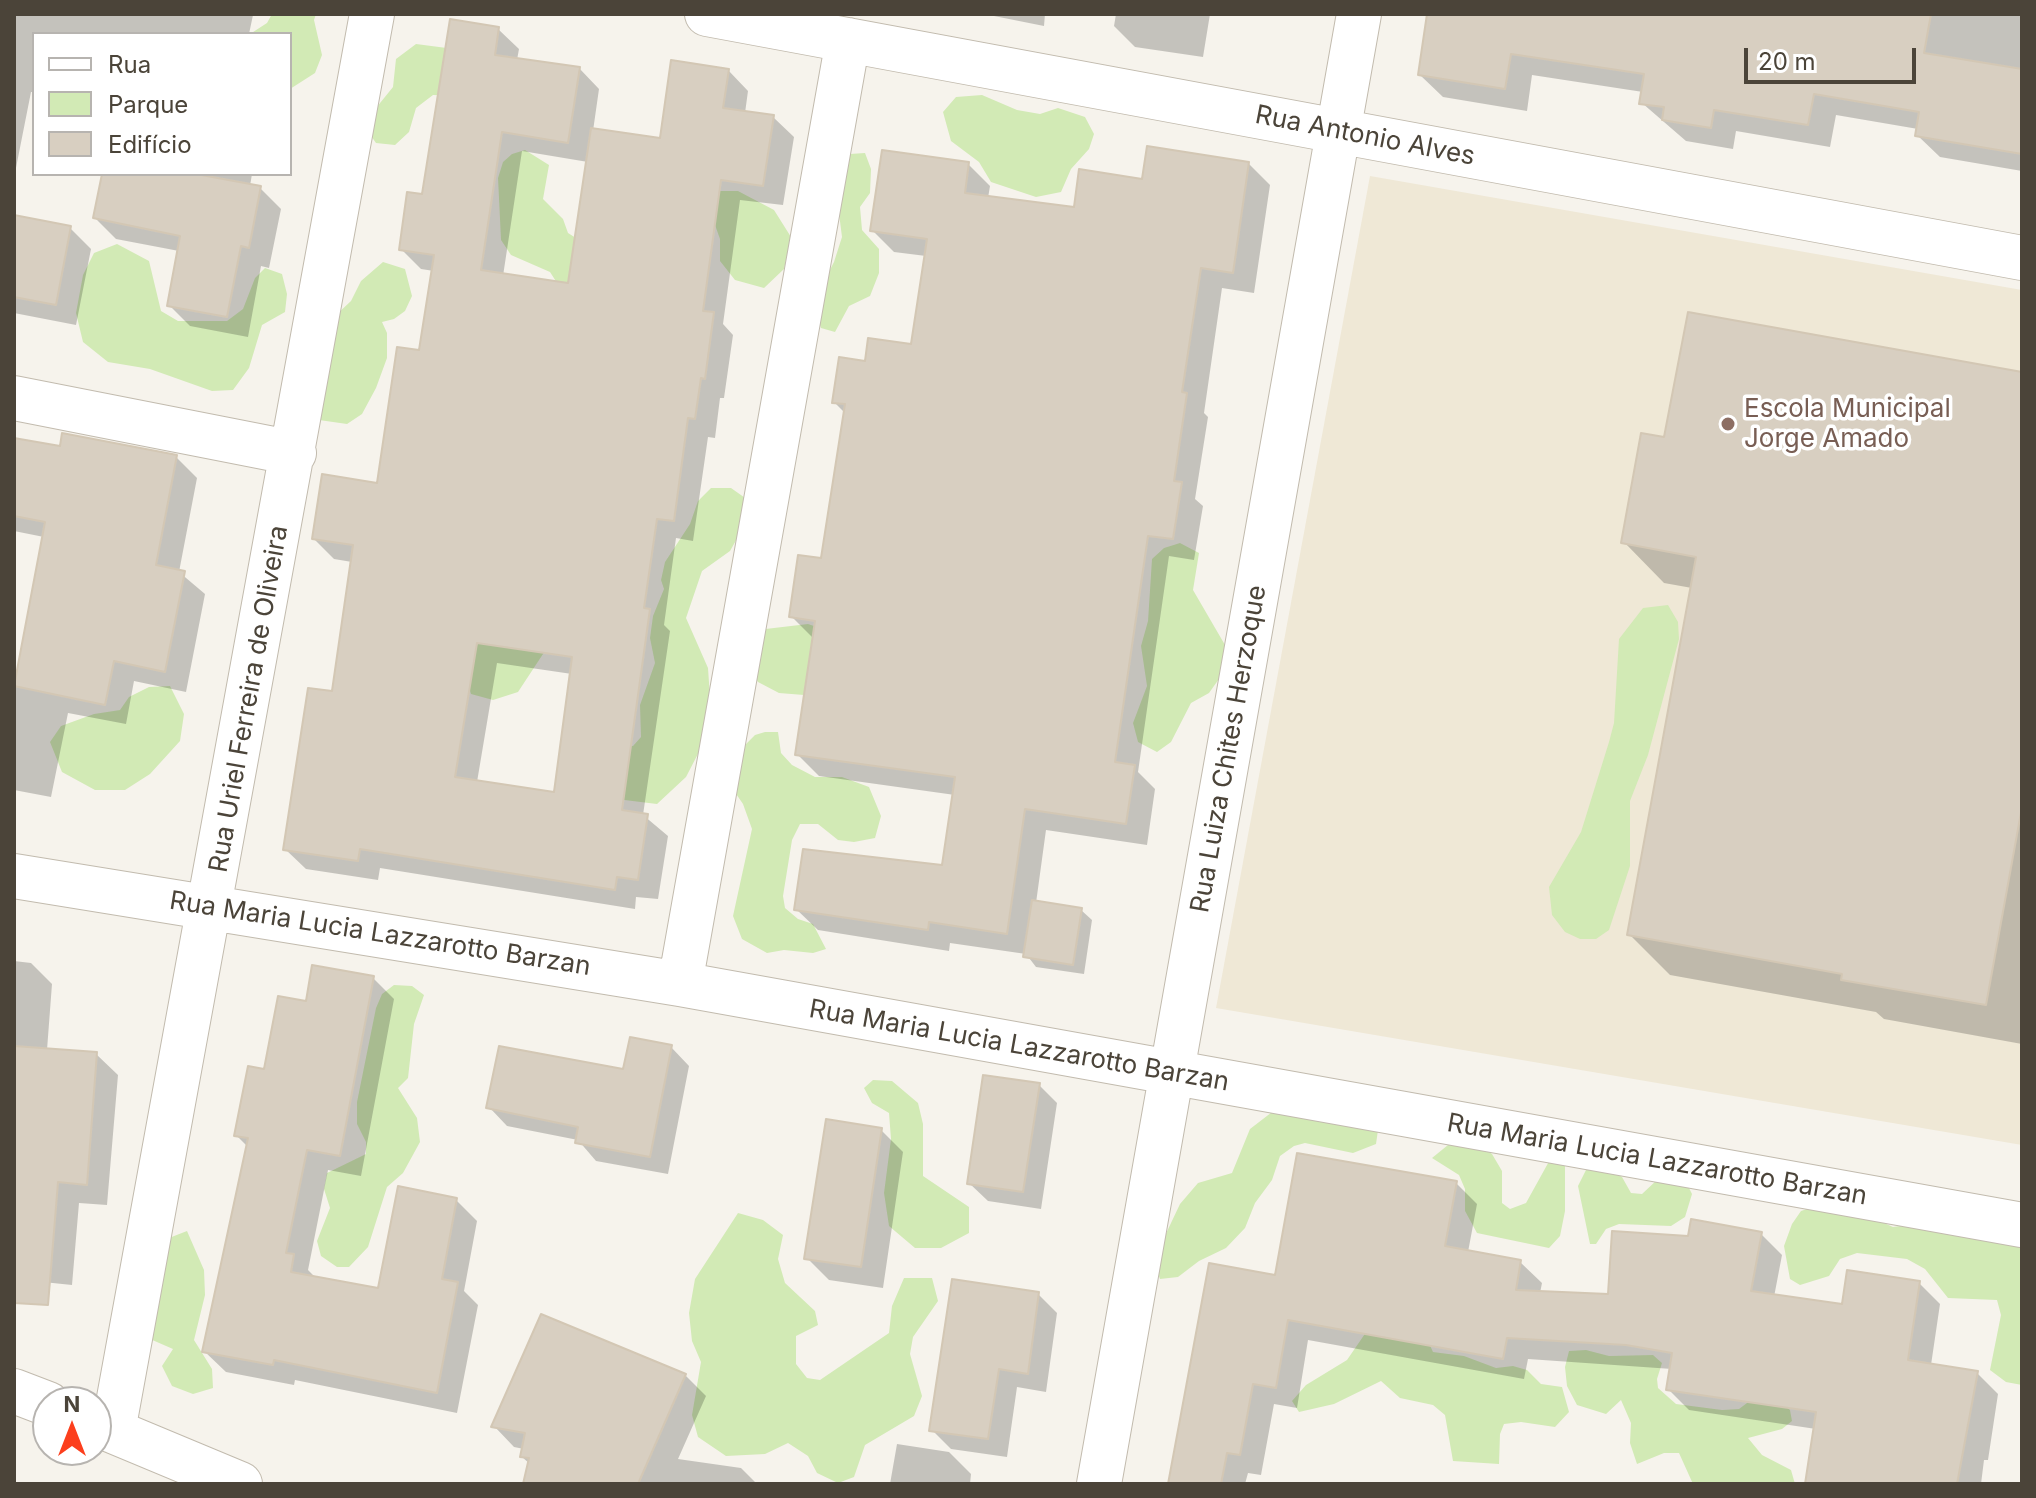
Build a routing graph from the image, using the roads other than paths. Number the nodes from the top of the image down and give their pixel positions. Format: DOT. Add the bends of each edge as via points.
graph roads {
  1 [pos="372,14"];
  2 [pos="707,14"];
  3 [pos="1359,14"];
  4 [pos="848,40"];
  5 [pos="1338,131"];
  6 [pos="2022,258"];
  7 [pos="14,398"];
  8 [pos="294,453"];
  9 [pos="14,876"];
  10 [pos="211,906"];
  11 [pos="680,984"];
  12 [pos="1172,1075"];
  13 [pos="2022,1225"];
  14 [pos="112,1393"];
  15 [pos="112,1430"];
  16 [pos="240,1484"];
  17 [pos="1099,1484"];
  1 -- 8 [label="street, Rua Uriel Ferreira de Oliveira"];
  2 -- 4 [label="street, Rua Antonio Alves"];
  3 -- 5 [label="street, Rua Luiza Chites Herzoque"];
  4 -- 5 [label="street, Rua Antonio Alves"];
  4 -- 11 [label="street"];
  5 -- 6 [label="street, Rua Antonio Alves"];
  5 -- 12 [label="street, Rua Luiza Chites Herzoque"];
  7 -- 8 [label="street"];
  8 -- 10 [label="street, Rua Uriel Ferreira de Oliveira"];
  9 -- 10 [label="street, Rua Maria Lucia Lazzarotto Barzan"];
  10 -- 11 [label="street, Rua Maria Lucia Lazzarotto Barzan"];
  10 -- 14 [label="street, Rua Uriel Ferreira de Oliveira"];
  11 -- 12 [label="street, Rua Maria Lucia Lazzarotto Barzan"];
  12 -- 13 [label="street, Rua Maria Lucia Lazzarotto Barzan"];
  12 -- 17 [label="street, Rua Luiza Chites Herzoque"];
  15 -- 16 [label="street"];
}
